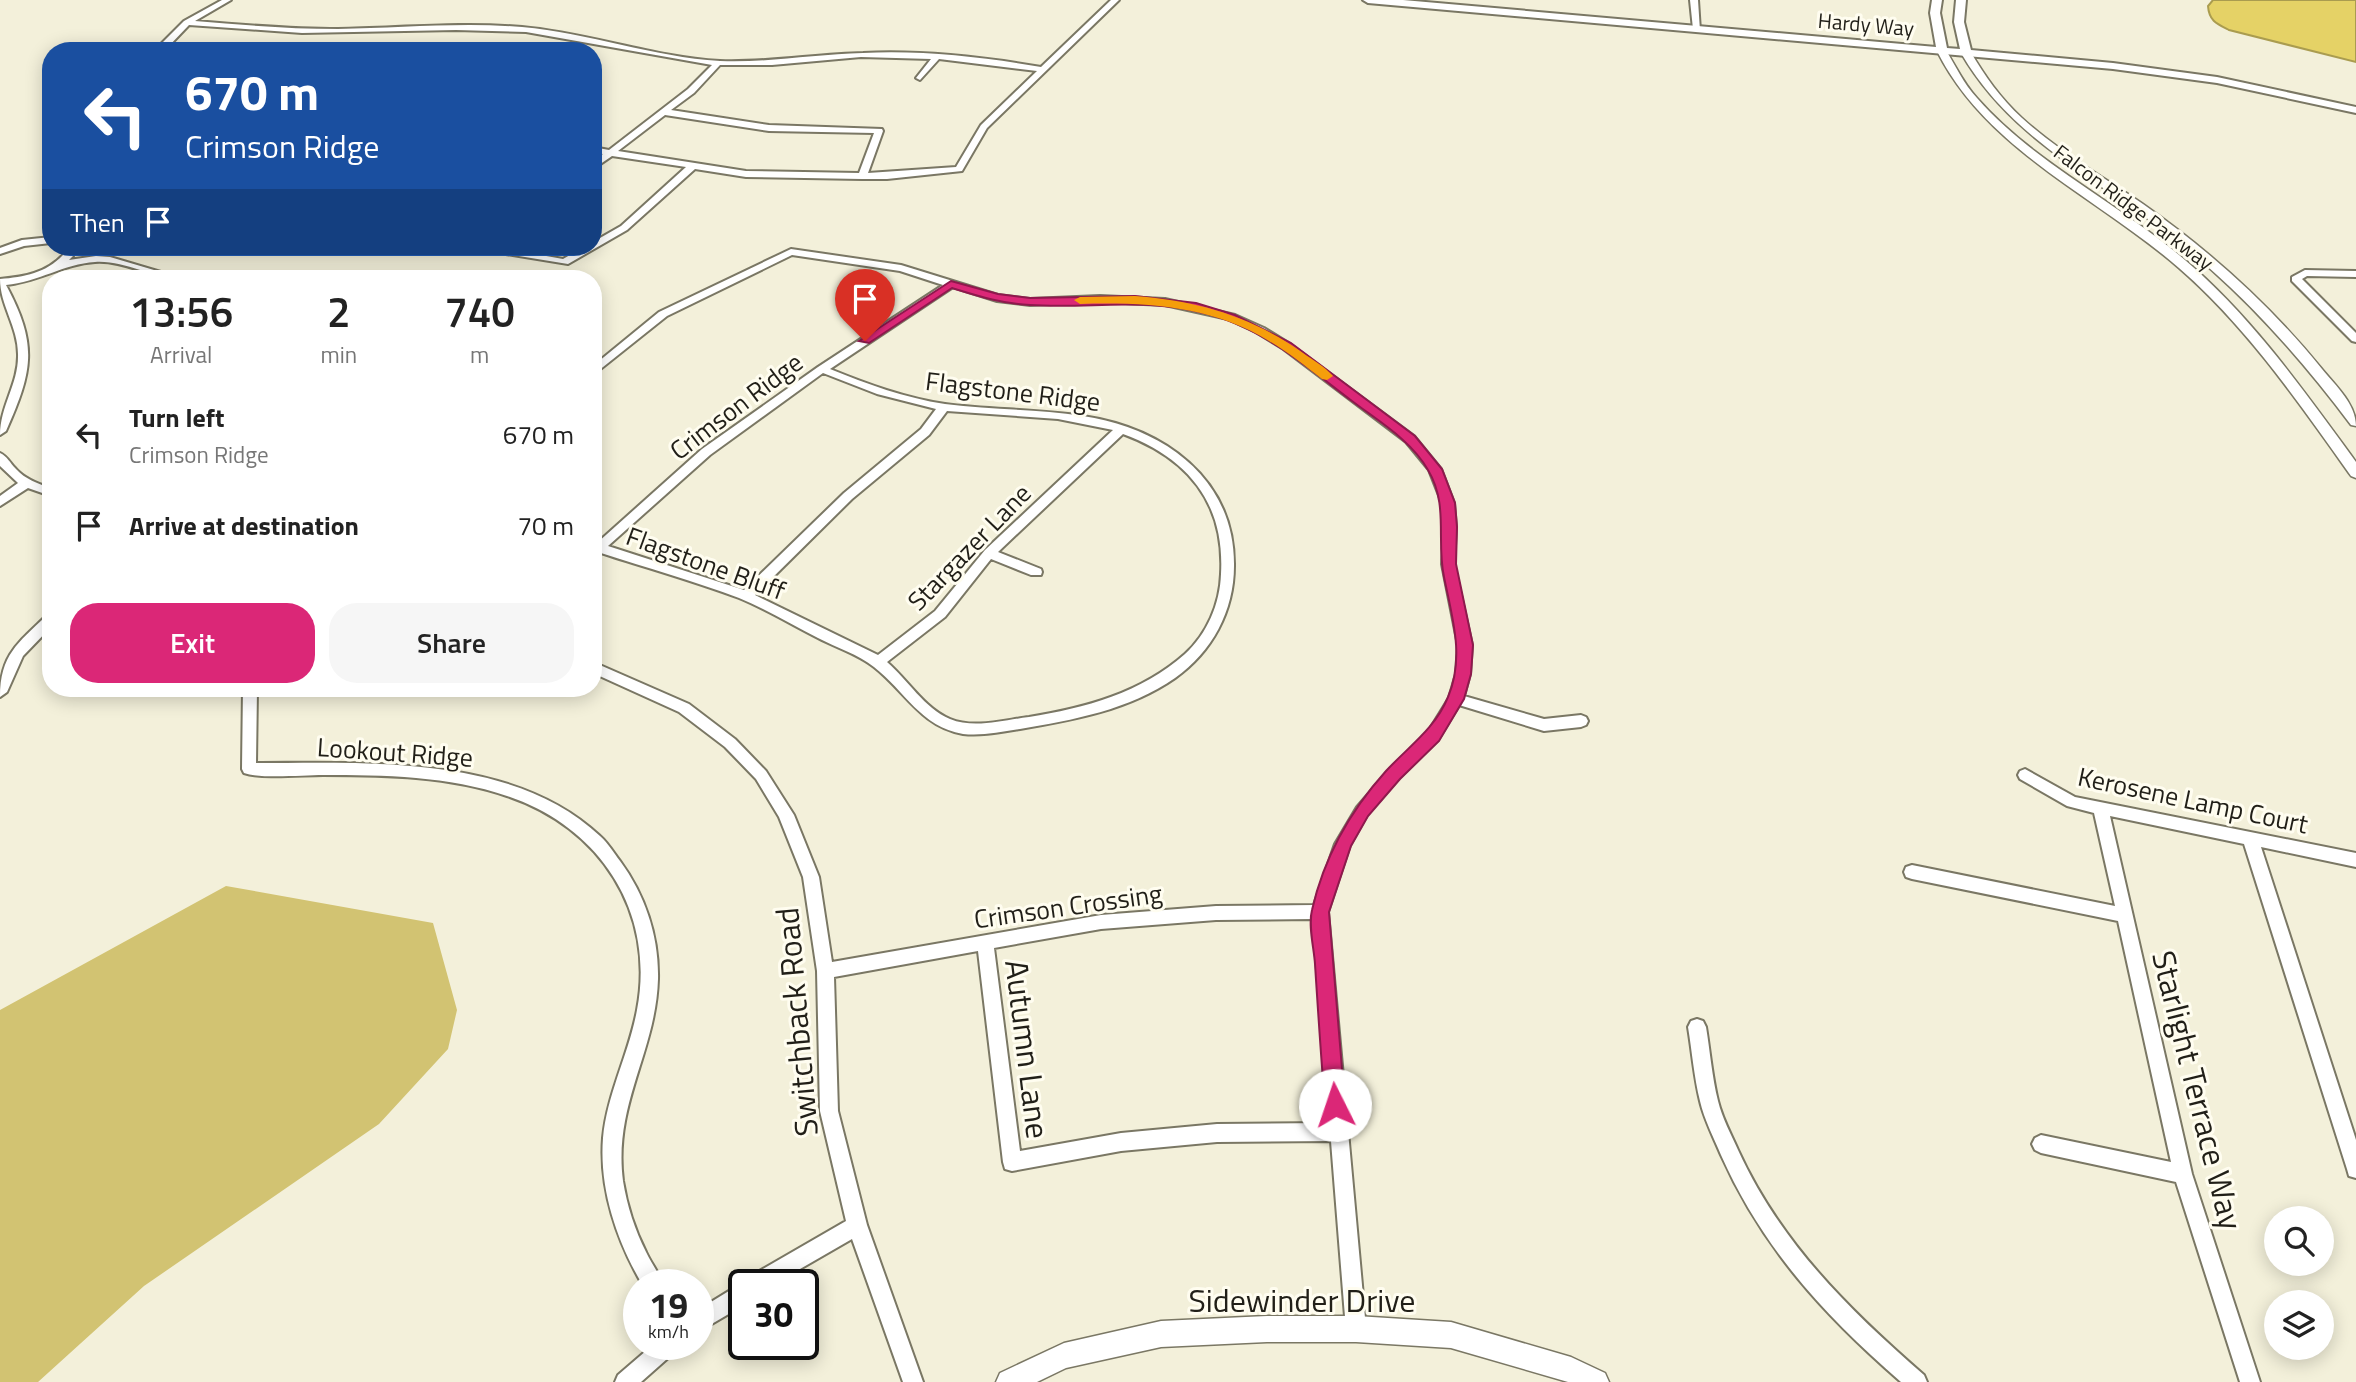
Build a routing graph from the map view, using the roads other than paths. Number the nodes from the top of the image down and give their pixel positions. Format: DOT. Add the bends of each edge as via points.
graph roads {
  1 [pos="227,0"];
  2 [pos="1115,0"];
  3 [pos="1368,0"];
  4 [pos="1450,0"];
  5 [pos="1694,0"];
  6 [pos="1937,0"];
  7 [pos="1961,0"];
  8 [pos="1437,3"];
  9 [pos="187,23"];
  10 [pos="1697,25"];
  11 [pos="168,42"];
  12 [pos="594,42"];
  13 [pos="602,44"];
  14 [pos="1941,46"];
  15 [pos="1965,49"];
  16 [pos="936,58"];
  17 [pos="718,63"];
  18 [pos="1040,69"];
  19 [pos="2262,76"];
  20 [pos="920,78"];
  21 [pos="2356,110"];
  22 [pos="665,111"];
  23 [pos="602,152"];
  24 [pos="610,153"];
  25 [pos="602,159"];
  26 [pos="692,167"];
  27 [pos="862,176"];
  28 [pos="602,240"];
  29 [pos="42,241"];
  30 [pos="0,251"];
  31 [pos="64,256"];
  32 [pos="88,256"];
  33 [pos="531,256"];
  34 [pos="574,256"];
  35 [pos="96,259"];
  36 [pos="58,265"];
  37 [pos="48,270"];
  38 [pos="148,270"];
  39 [pos="42,273"];
  40 [pos="2356,274"];
  41 [pos="37,275"];
  42 [pos="0,282"];
  43 [pos="951,284"];
  44 [pos="8,298"];
  45 [pos="2356,339"];
  46 [pos="602,365"];
  47 [pos="822,369"];
  48 [pos="5,408"];
  49 [pos="943,408"];
  50 [pos="2356,422"];
  51 [pos="1120,430"];
  52 [pos="0,431"];
  53 [pos="0,457"];
  54 [pos="2356,473"];
  55 [pos="25,484"];
  56 [pos="42,489"];
  57 [pos="0,502"];
  58 [pos="602,543"];
  59 [pos="602,551"];
  60 [pos="989,553"];
  61 [pos="1036,572"];
  62 [pos="746,596"];
  63 [pos="42,628"];
  64 [pos="878,662"];
  65 [pos="602,671"];
  66 [pos="0,692"];
  67 [pos="250,697"];
  68 [pos="1456,699"];
  69 [pos="1581,721"];
  70 [pos="2025,775"];
  71 [pos="2101,808"];
  72 [pos="2250,838"];
  73 [pos="2356,860"];
  74 [pos="1912,872"];
  75 [pos="1320,912"];
  76 [pos="2124,915"];
  77 [pos="985,942"];
  78 [pos="825,971"];
  79 [pos="1696,1027"];
  80 [pos="1337,1132"];
  81 [pos="2041,1144"];
  82 [pos="2356,1169"];
  83 [pos="2183,1174"];
  84 [pos="857,1225"];
  85 [pos="646,1269"];
  86 [pos="782,1269"];
  87 [pos="1356,1329"];
  88 [pos="650,1360"];
  89 [pos="625,1382"];
  90 [pos="913,1382"];
  91 [pos="1009,1382"];
  92 [pos="1595,1382"];
  93 [pos="1917,1382"];
  94 [pos="2250,1382"];
  1 -- 9 [label="street"];
  2 -- 18 [label="street"];
  3 -- 8 [label="main road, Hardy Way"];
  4 -- 10 [label="main road, Hardy Way"];
  5 -- 10 [label="street"];
  6 -- 14 [label="main road, Falcon Ridge Parkway"];
  7 -- 15 [label="main road, Falcon Ridge Parkway" via="1959,22"];
  8 -- 10 [label="main road, Hardy Way"];
  9 -- 11 [label="street"];
  9 -- 12 [label="street" via="297,31 465,27 524,30"];
  10 -- 14 [label="main road, Hardy Way"];
  13 -- 17 [label="street"];
  14 -- 15 [label="main road, Hardy Way"];
  14 -- 54 [label="street, Falcon Ridge Parkway" via="1948,67 1990,119 2205,285 2275,360"];
  15 -- 19 [label="main road, Hardy Way" via="2134,58"];
  15 -- 21 [label="main road, Hardy Way" via="2217,80"];
  15 -- 50 [label="street, Falcon Ridge Parkway" via="1979,79 2006,111 2238,286 2311,362"];
  16 -- 17 [label="street" via="864,54 786,63"];
  16 -- 18 [label="street"];
  16 -- 20 [label="street"];
  17 -- 22 [label="street"];
  18 -- 27 [label="street" via="984,127 959,169"];
  22 -- 24 [label="street"];
  22 -- 27 [label="street" via="769,128 879,131"];
  23 -- 24 [label="street"];
  24 -- 25 [label="street"];
  24 -- 26 [label="street"];
  26 -- 27 [label="street" via="746,174"];
  26 -- 28 [label="street" via="624,228"];
  29 -- 30 [label="street"];
  31 -- 36 [label="street"];
  32 -- 35 [label="street"];
  33 -- 34 [label="street" via="564,262"];
  35 -- 36 [label="street"];
  35 -- 38 [label="street"];
  36 -- 37 [label="street"];
  39 -- 41 [label="street"];
  40 -- 45 [label="street" via="2305,273 2296,279"];
  41 -- 42 [label="street"];
  41 -- 44 [label="street"];
  42 -- 44 [label="street"];
  43 -- 46 [label="street" via="891,266 791,252 663,314"];
  43 -- 47 [label="street, Crimson Ridge"];
  43 -- 68 [label="street" via="1030,302 1135,299 1231,317 1286,346 1410,439 1435,469 1448,503 1448,564 1465,645"];
  44 -- 48 [label="street" via="22,330 25,367"];
  47 -- 49 [label="street, Flagstone Ridge" via="875,393"];
  47 -- 58 [label="street, Crimson Ridge" via="706,452"];
  48 -- 52 [label="street"];
  49 -- 51 [label="street, Flagstone Ridge" via="1049,413"];
  49 -- 62 [label="street" via="925,432 848,496"];
  51 -- 60 [label="street, Stargazer Lane"];
  51 -- 64 [label="street, Flagstone Ridge" via="1170,453 1211,494 1223,518 1229,545 1223,607 1213,629 1174,671 1108,706 985,728 961,728 938,721 918,706"];
  53 -- 55 [label="street" via="8,471"];
  55 -- 56 [label="street"];
  55 -- 57 [label="street"];
  59 -- 62 [label="street, Flagstone Bluff"];
  60 -- 61 [label="street"];
  60 -- 64 [label="street, Stargazer Lane" via="934,619"];
  62 -- 64 [label="street, Flagstone Bluff"];
  63 -- 66 [label="street" via="17,653"];
  65 -- 78 [label="street, Switchback Road" via="684,708 730,743 761,775 786,815 811,877"];
  67 -- 85 [label="street, Lookout Ridge" via="249,769 358,769 438,775 494,786 556,809 587,830 614,859 636,900 647,941 649,995 615,1120 613,1173 621,1220"];
  68 -- 69 [label="street" via="1544,725"];
  68 -- 75 [label="street" via="1433,736 1362,811 1343,844"];
  70 -- 71 [label="street, Kerosene Lamp Court" via="2072,802"];
  71 -- 72 [label="street, Kerosene Lamp Court"];
  71 -- 76 [label="street, Starlight Terrace Way"];
  72 -- 73 [label="street, Kerosene Lamp Court"];
  72 -- 82 [label="street"];
  74 -- 76 [label="street"];
  75 -- 77 [label="street, Crimson Crossing" via="1216,913 1101,922"];
  75 -- 80 [label="street"];
  76 -- 83 [label="street, Starlight Terrace Way"];
  77 -- 78 [label="street, Crimson Crossing"];
  77 -- 80 [label="street, Autumn Lane" via="1012,1162 1121,1142 1204,1134"];
  78 -- 84 [label="street, Switchback Road" via="829,1111"];
  79 -- 93 [label="street" via="1710,1104 1736,1171 1777,1238 1818,1292"];
  80 -- 87 [label="street"];
  81 -- 83 [label="street"];
  83 -- 94 [label="street, Starlight Terrace Way"];
  84 -- 86 [label="street"];
  84 -- 90 [label="street, Switchback Road"];
  87 -- 91 [label="street, Sidewinder Drive" via="1161,1334 1064,1356"];
  87 -- 92 [label="street, Sidewinder Drive" via="1451,1335 1572,1370"];
  88 -- 89 [label="street"];
}
